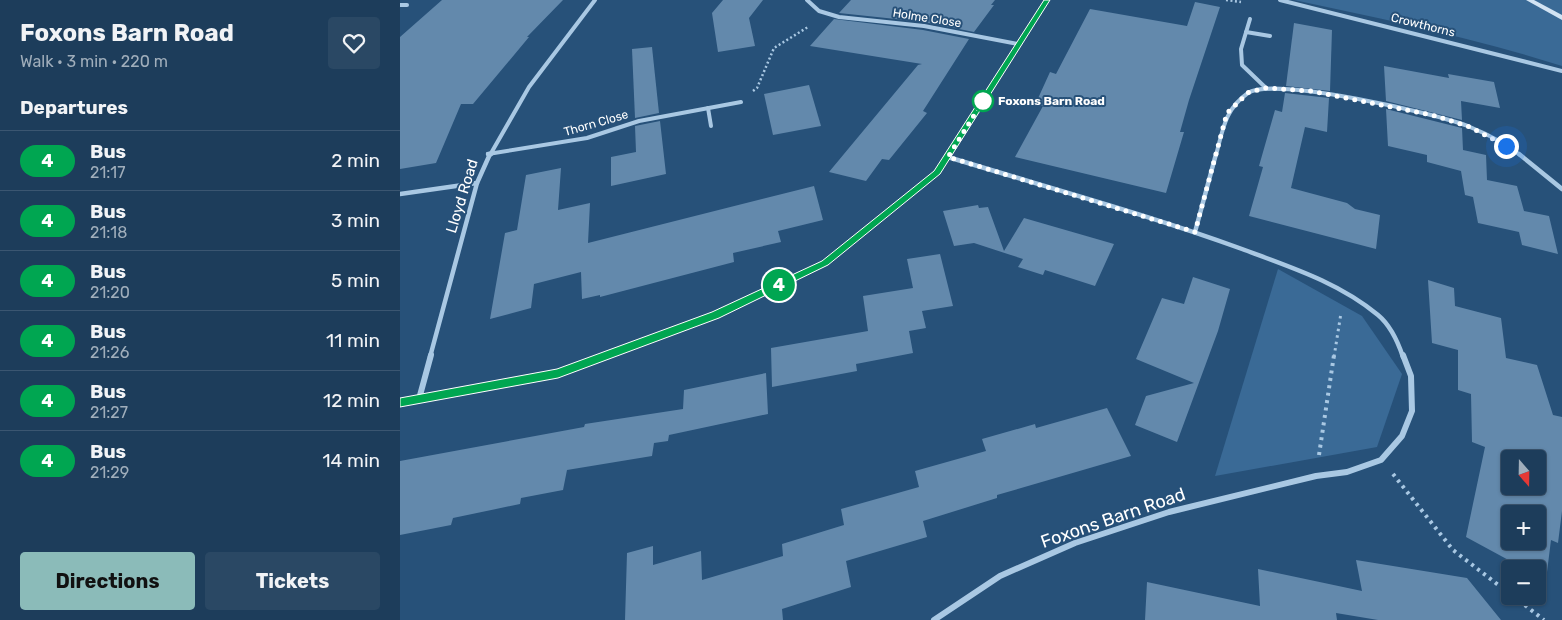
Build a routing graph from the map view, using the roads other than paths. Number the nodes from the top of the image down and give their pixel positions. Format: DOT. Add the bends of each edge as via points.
graph roads {
  1 [pos="595,0"];
  2 [pos="807,0"];
  3 [pos="1047,0"];
  4 [pos="1280,0"];
  5 [pos="1529,0"];
  6 [pos="400,5"];
  7 [pos="407,5"];
  8 [pos="1562,18"];
  9 [pos="1250,19"];
  10 [pos="1246,32"];
  11 [pos="1270,36"];
  12 [pos="1018,44"];
  13 [pos="1562,71"];
  14 [pos="1266,88"];
  15 [pos="741,102"];
  16 [pos="708,108"];
  17 [pos="711,126"];
  18 [pos="488,154"];
  19 [pos="948,157"];
  20 [pos="477,183"];
  21 [pos="1562,189"];
  22 [pos="400,194"];
  23 [pos="1195,232"];
  24 [pos="419,399"];
  25 [pos="400,403"];
  26 [pos="934,620"];
  1 -- 18 [label="street, Lloyd Road" via="551,56"];
  2 -- 12 [label="street, Holme Close" via="827,14 924,26"];
  3 -- 12 [label="street"];
  4 -- 13 [label="street, Crowthorns"];
  5 -- 8 [label="street"];
  6 -- 7 [label="street"];
  9 -- 10 [label="street"];
  10 -- 11 [label="street"];
  10 -- 14 [label="street" via="1241,49 1242,64"];
  12 -- 19 [label="street"];
  14 -- 21 [label="street" via="1311,91 1436,116 1470,127 1518,153"];
  14 -- 23 [label="street" via="1249,92 1227,113"];
  15 -- 16 [label="street, Thorn Close"];
  16 -- 17 [label="street"];
  16 -- 18 [label="street, Thorn Close" via="638,122 555,145"];
  18 -- 20 [label="street, Lloyd Road"];
  19 -- 23 [label="street, Foxons Barn Road"];
  19 -- 24 [label="street" via="937,172 825,263 715,315 558,373"];
  20 -- 22 [label="street"];
  20 -- 24 [label="street, Lloyd Road"];
  23 -- 26 [label="street, Foxons Barn Road" via="1307,273 1344,290 1380,316 1397,340 1411,376 1412,411 1402,436 1381,460 1347,472 1316,476 1169,512 1075,543 1000,576"];
  24 -- 25 [label="street"];
}
